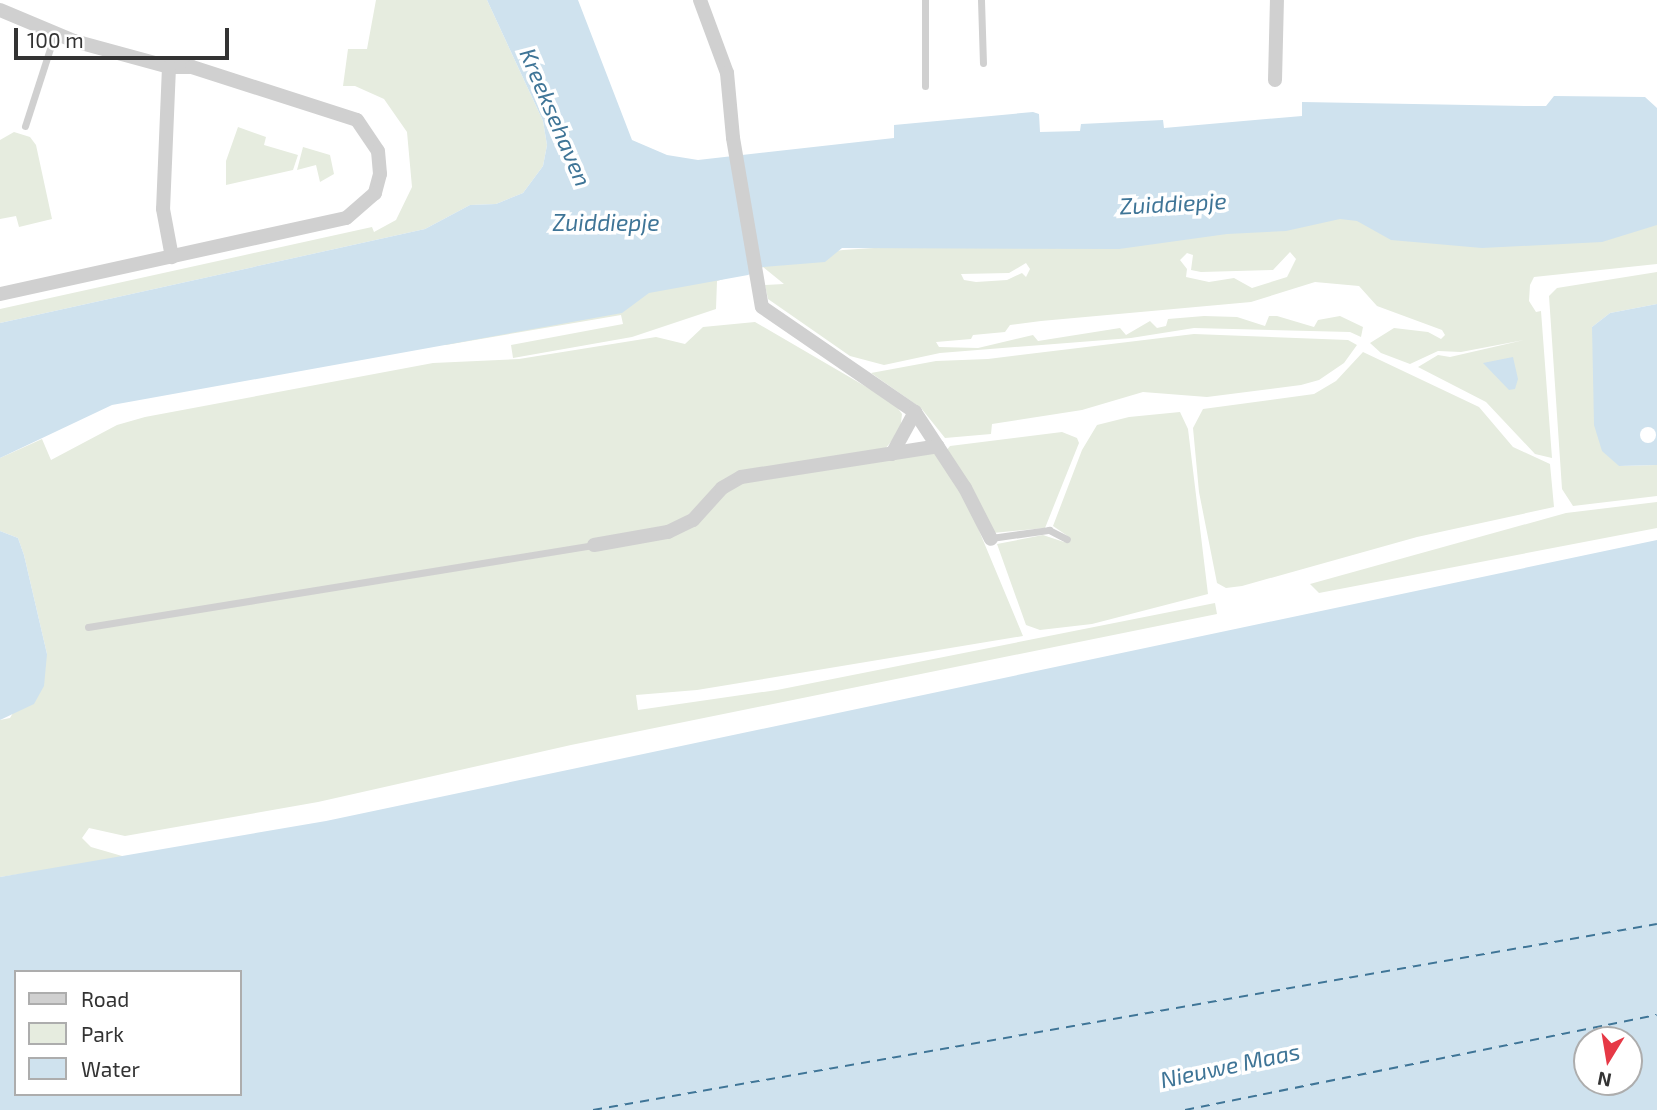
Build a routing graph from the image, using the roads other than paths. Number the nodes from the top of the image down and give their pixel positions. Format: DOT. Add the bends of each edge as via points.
graph roads {
  1 [pos="700,0"];
  2 [pos="925,0"];
  3 [pos="981,0"];
  4 [pos="1277,0"];
  5 [pos="0,10"];
  6 [pos="55,33"];
  7 [pos="983,63"];
  8 [pos="169,67"];
  9 [pos="1275,80"];
  10 [pos="925,86"];
  11 [pos="25,126"];
  12 [pos="172,257"];
  13 [pos="0,294"];
  14 [pos="915,412"];
  15 [pos="938,446"];
  16 [pos="892,454"];
  17 [pos="990,539"];
  18 [pos="1067,539"];
  19 [pos="594,545"];
  20 [pos="88,627"];
  1 -- 14 [label="street" via="727,73 733,138 762,307"];
  2 -- 10 [label="lane"];
  3 -- 7 [label="lane"];
  4 -- 9 [label="street"];
  5 -- 6 [label="street"];
  6 -- 8 [label="street"];
  6 -- 11 [label="lane"];
  8 -- 12 [label="street" via="163,209"];
  8 -- 12 [label="street" via="192,67 356,120 377,151 379,162 375,193 346,218"];
  12 -- 13 [label="street"];
  14 -- 15 [label="street"];
  14 -- 16 [label="street"];
  15 -- 16 [label="street"];
  15 -- 17 [label="street"];
  16 -- 19 [label="street" via="741,477 722,488 693,520 668,532"];
  17 -- 18 [label="lane" via="1049,530"];
  19 -- 20 [label="lane"];
}
